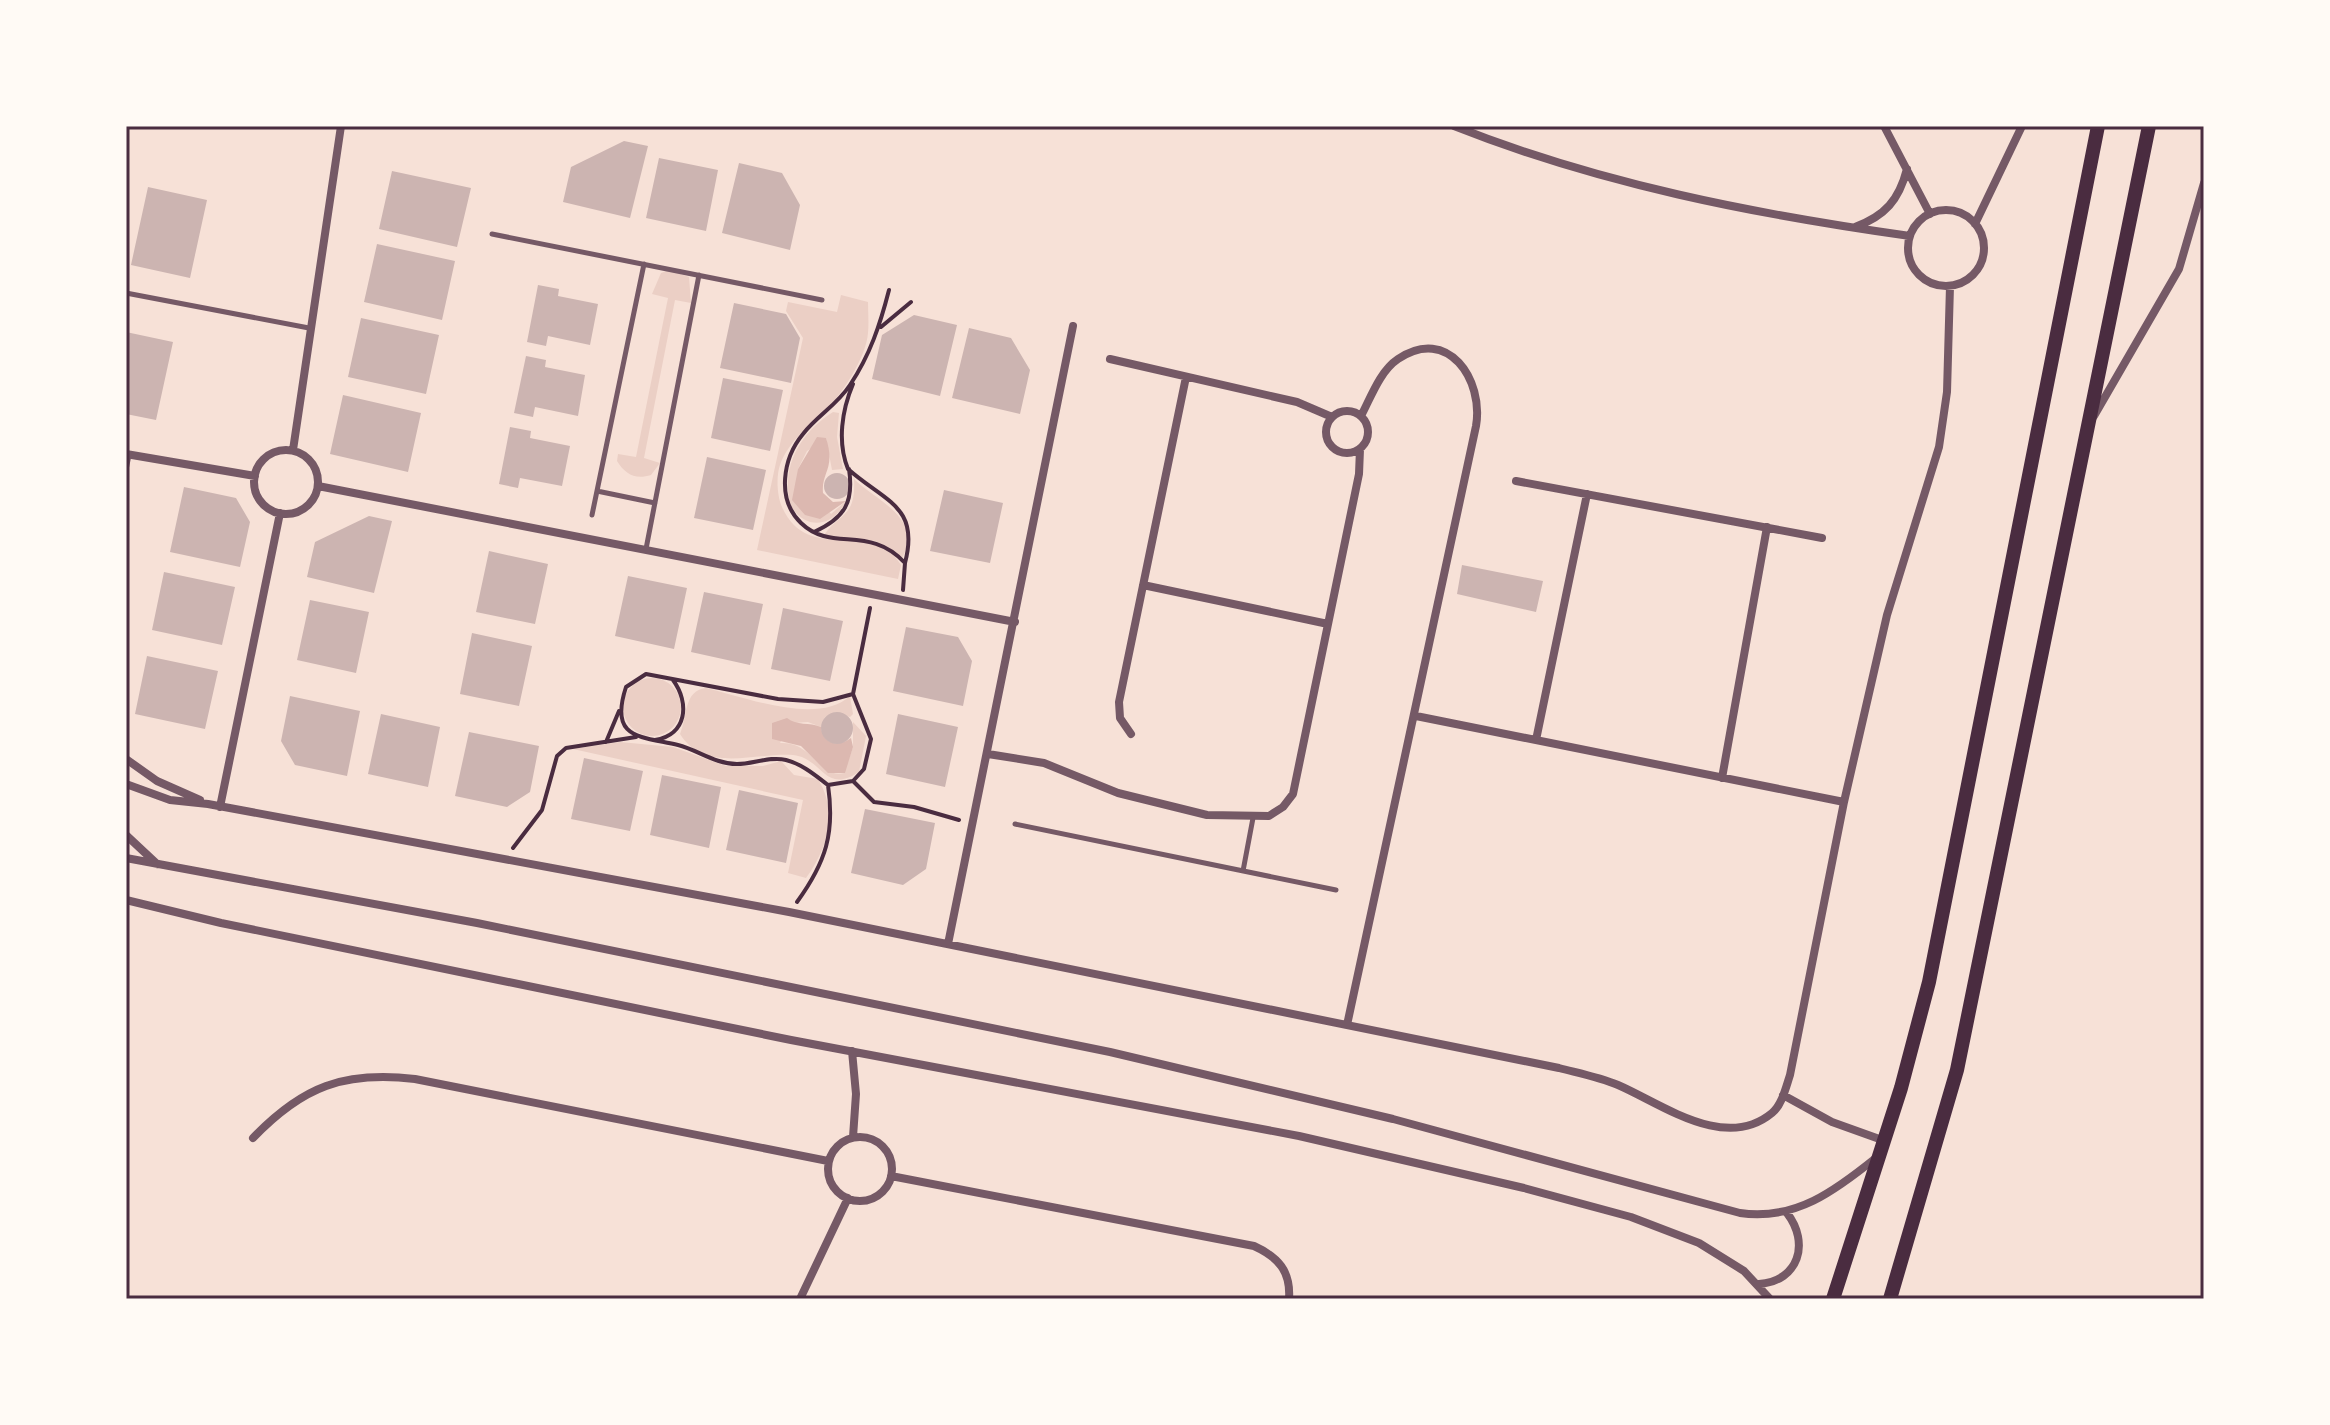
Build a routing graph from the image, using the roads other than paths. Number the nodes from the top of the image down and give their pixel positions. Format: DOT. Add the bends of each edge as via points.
graph roads {
  1 [pos="341,126"];
  2 [pos="1454,126"];
  3 [pos="1884,126"];
  4 [pos="2022,126"];
  5 [pos="2098,126"];
  6 [pos="2149,126"];
  7 [pos="1907,168"];
  8 [pos="2204,183"];
  9 [pos="1930,214"];
  10 [pos="1975,224"];
  11 [pos="1852,228"];
  12 [pos="492,234"];
  13 [pos="1910,236"];
  14 [pos="644,264"];
  15 [pos="699,275"];
  16 [pos="1950,286"];
  17 [pos="126,293"];
  18 [pos="822,300"];
  19 [pos="1073,326"];
  20 [pos="309,328"];
  21 [pos="1110,359"];
  22 [pos="1186,377"];
  23 [pos="1361,416"];
  24 [pos="1332,417"];
  25 [pos="2088,427"];
  26 [pos="1360,449"];
  27 [pos="293,450"];
  28 [pos="128,455"];
  29 [pos="126,470"];
  30 [pos="255,476"];
  31 [pos="1516,481"];
  32 [pos="318,486"];
  33 [pos="597,491"];
  34 [pos="1587,494"];
  35 [pos="655,503"];
  36 [pos="280,513"];
  37 [pos="592,515"];
  38 [pos="1767,527"];
  39 [pos="1822,538"];
  40 [pos="646,550"];
  41 [pos="1143,585"];
  42 [pos="1015,622"];
  43 [pos="1328,624"];
  44 [pos="1416,716"];
  45 [pos="1131,734"];
  46 [pos="1536,740"];
  47 [pos="988,754"];
  48 [pos="126,759"];
  49 [pos="1722,778"];
  50 [pos="126,784"];
  51 [pos="1844,802"];
  52 [pos="208,804"];
  53 [pos="220,807"];
  54 [pos="1253,818"];
  55 [pos="1015,824"];
  56 [pos="126,835"];
  57 [pos="126,858"];
  58 [pos="158,865"];
  59 [pos="1243,871"];
  60 [pos="1336,890"];
  61 [pos="126,900"];
  62 [pos="948,944"];
  63 [pos="1347,1025"];
  64 [pos="852,1051"];
  65 [pos="1783,1095"];
  66 [pos="853,1137"];
  67 [pos="253,1138"];
  68 [pos="1882,1148"];
  69 [pos="828,1161"];
  70 [pos="891,1176"];
  71 [pos="848,1198"];
  72 [pos="1787,1213"];
  73 [pos="1759,1284"];
  74 [pos="800,1299"];
  75 [pos="1289,1299"];
  76 [pos="1770,1299"];
  77 [pos="1833,1299"];
  78 [pos="1890,1299"];
  1 -- 20 [label="street"];
  2 -- 11 [label="street" via="1662,192"];
  3 -- 7 [label="street"];
  4 -- 10 [label="street"];
  5 -- 68 [label="main road" via="1941,928"];
  6 -- 25 [label="main road"];
  7 -- 9 [label="street"];
  7 -- 11 [label="street" via="1890,208"];
  8 -- 25 [label="street" via="2179,269"];
  9 -- 10 [label="street" via="1946,210"];
  9 -- 13 [label="street"];
  10 -- 16 [label="street" via="1982,238 1981,262 1966,280"];
  11 -- 13 [label="street"];
  12 -- 14 [label="lane"];
  13 -- 16 [label="street" via="1908,251 1921,278"];
  14 -- 15 [label="lane"];
  14 -- 33 [label="lane"];
  15 -- 18 [label="lane"];
  15 -- 35 [label="lane"];
  16 -- 51 [label="street" via="1947,392 1939,447 1887,615"];
  17 -- 20 [label="lane"];
  19 -- 42 [label="street"];
  20 -- 27 [label="street"];
  21 -- 22 [label="street"];
  22 -- 24 [label="street" via="1297,402"];
  22 -- 41 [label="street"];
  23 -- 24 [label="street" via="1343,411"];
  23 -- 26 [label="street" via="1369,432"];
  23 -- 44 [label="street" via="1386,370 1410,352 1441,352 1455,358 1466,368 1478,396"];
  24 -- 26 [label="street" via="1326,428 1331,446 1342,452"];
  25 -- 78 [label="main road" via="1957,1070"];
  26 -- 43 [label="street"];
  27 -- 30 [label="street" via="268,455"];
  27 -- 32 [label="street" via="313,463"];
  28 -- 29 [label="lane"];
  28 -- 30 [label="street"];
  30 -- 36 [label="street" via="260,500"];
  31 -- 34 [label="street"];
  32 -- 36 [label="street" via="305,508"];
  32 -- 40 [label="street"];
  33 -- 35 [label="lane"];
  33 -- 37 [label="lane"];
  34 -- 38 [label="street"];
  34 -- 46 [label="street"];
  35 -- 40 [label="lane"];
  36 -- 53 [label="street"];
  38 -- 39 [label="street"];
  38 -- 49 [label="street"];
  40 -- 42 [label="street"];
  41 -- 43 [label="street"];
  41 -- 45 [label="street" via="1119,702 1120,718"];
  42 -- 47 [label="street"];
  43 -- 54 [label="street" via="1293,794 1276,812"];
  44 -- 46 [label="street"];
  44 -- 63 [label="street"];
  46 -- 49 [label="street"];
  47 -- 54 [label="street" via="1044,763 1150,803"];
  47 -- 62 [label="street"];
  48 -- 52 [label="street" via="157,781"];
  49 -- 51 [label="street"];
  50 -- 52 [label="street" via="170,800"];
  51 -- 65 [label="street"];
  52 -- 53 [label="street"];
  53 -- 62 [label="street"];
  54 -- 59 [label="lane"];
  55 -- 59 [label="lane"];
  56 -- 58 [label="street"];
  57 -- 58 [label="street"];
  58 -- 72 [label="street" via="491,926 1110,1052 1393,1119 1726,1210"];
  59 -- 60 [label="lane"];
  61 -- 64 [label="street"];
  62 -- 63 [label="street"];
  63 -- 65 [label="street" via="1559,1068 1614,1084 1712,1126 1755,1123 1774,1112"];
  64 -- 66 [label="street"];
  64 -- 73 [label="street" via="1285,1133 1579,1201 1699,1243"];
  65 -- 68 [label="street"];
  66 -- 69 [label="street" via="837,1146"];
  66 -- 70 [label="street" via="879,1143 890,1158"];
  67 -- 69 [label="street" via="315,1089 373,1076 415,1079"];
  68 -- 72 [label="street" via="1821,1198"];
  68 -- 77 [label="main road"];
  69 -- 71 [label="street" via="829,1180"];
  70 -- 71 [label="street" via="875,1197"];
  70 -- 75 [label="street" via="1254,1246 1284,1268"];
  71 -- 74 [label="street"];
  72 -- 73 [label="street" via="1799,1236 1796,1262 1785,1276"];
  73 -- 76 [label="street"];
}
